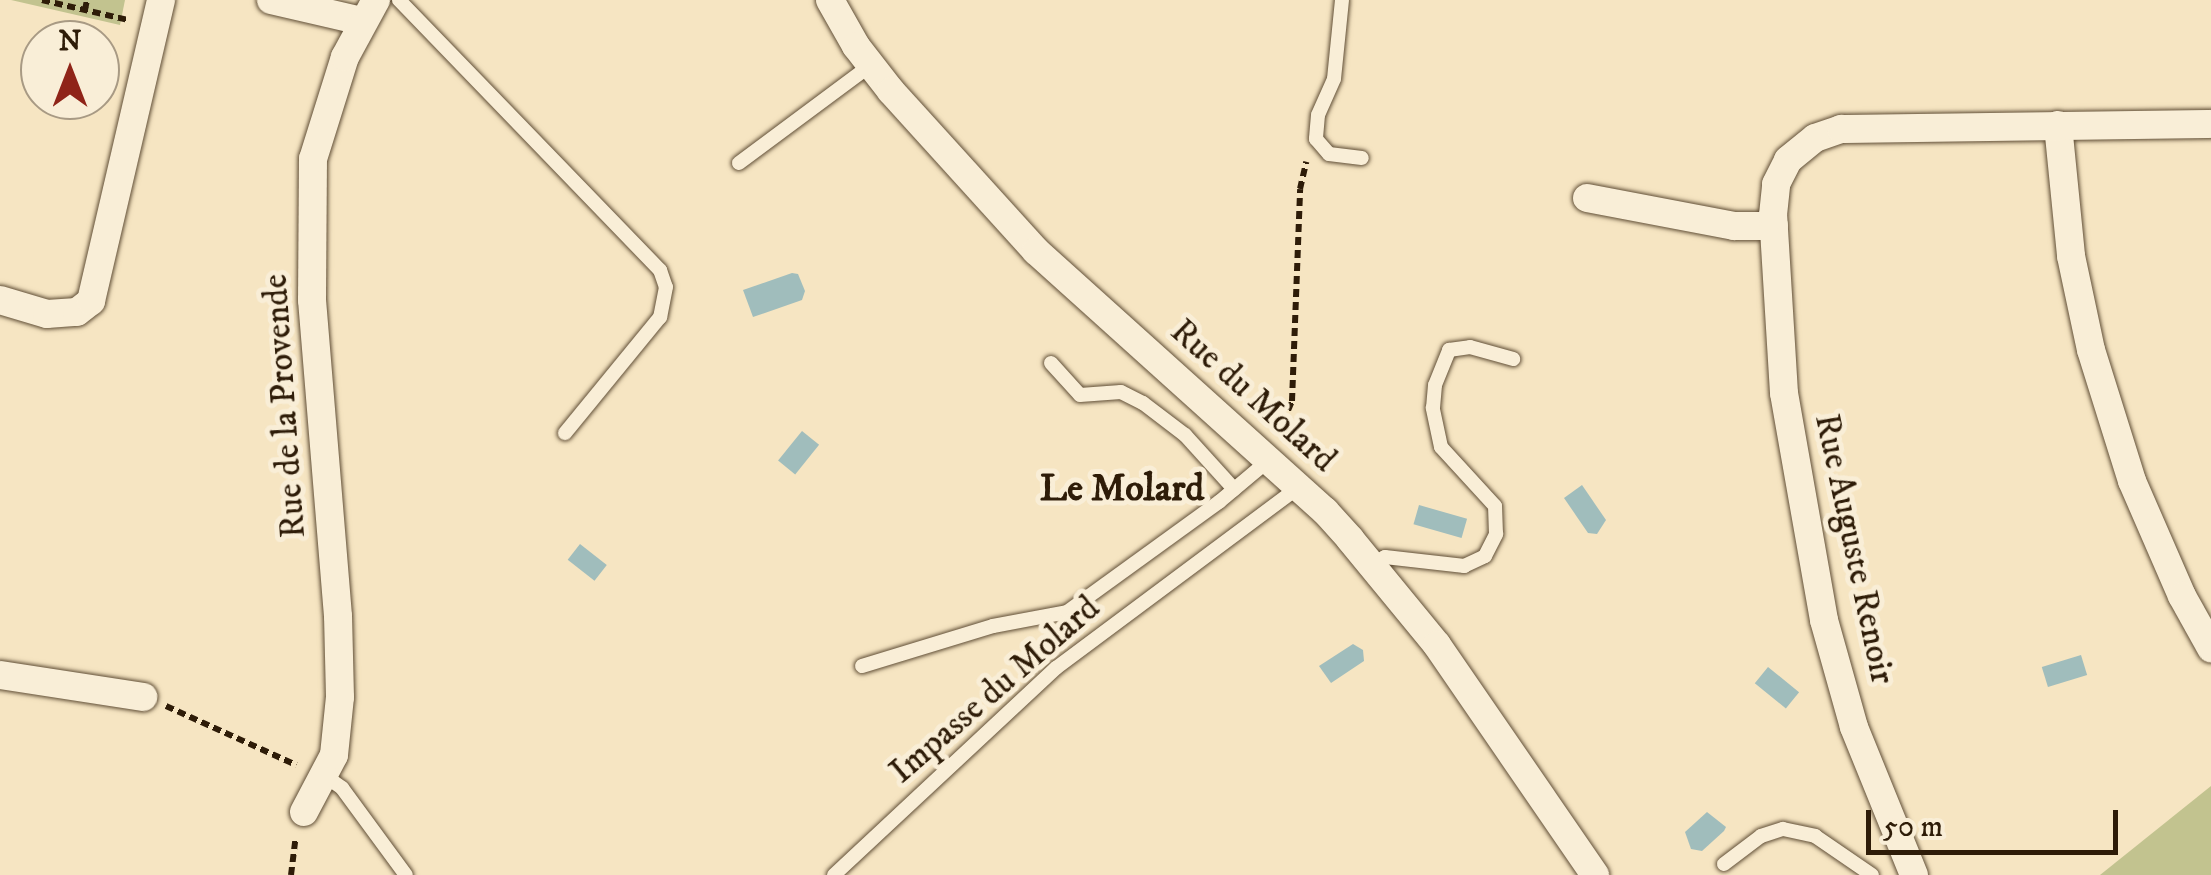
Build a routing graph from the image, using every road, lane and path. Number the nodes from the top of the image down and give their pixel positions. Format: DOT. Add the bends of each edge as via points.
graph roads {
  1 [pos="42,0"];
  2 [pos="87,0"];
  3 [pos="161,0"];
  4 [pos="271,0"];
  5 [pos="398,0"];
  6 [pos="830,0"];
  7 [pos="1342,0"];
  8 [pos="85,10"];
  9 [pos="369,10"];
  10 [pos="121,18"];
  11 [pos="871,66"];
  12 [pos="2211,124"];
  13 [pos="2058,125"];
  14 [pos="1321,149"];
  15 [pos="1362,158"];
  16 [pos="739,163"];
  17 [pos="1587,198"];
  18 [pos="1774,226"];
  19 [pos="0,300"];
  20 [pos="1514,359"];
  21 [pos="1052,363"];
  22 [pos="564,433"];
  23 [pos="1267,450"];
  24 [pos="1298,487"];
  25 [pos="1234,490"];
  26 [pos="1371,564"];
  27 [pos="2211,648"];
  28 [pos="862,666"];
  29 [pos="0,675"];
  30 [pos="143,697"];
  31 [pos="325,776"];
  32 [pos="304,812"];
  33 [pos="1724,864"];
  34 [pos="406,875"];
  35 [pos="834,875"];
  36 [pos="1595,875"];
  37 [pos="1872,875"];
  38 [pos="1914,875"];
  1 -- 8 [label="path"];
  2 -- 8 [label="path"];
  3 -- 19 [label="street" via="91,301 77,312 48,314"];
  4 -- 9 [label="street"];
  5 -- 22 [label="lane" via="660,270 666,287 660,317"];
  6 -- 11 [label="street, Rue du Molard"];
  7 -- 14 [label="lane" via="1334,80 1316,125"];
  8 -- 10 [label="path"];
  9 -- 31 [label="street, Rue de la Provende" via="321,122 310,208 339,632 338,732"];
  11 -- 16 [label="lane"];
  11 -- 23 [label="street, Rue du Molard" via="1036,252"];
  12 -- 13 [label="street, Rue Auguste Renoir"];
  13 -- 18 [label="street, Rue Auguste Renoir" via="1840,129 1815,138 1788,160 1776,184"];
  13 -- 27 [label="street" via="2071,256 2091,350 2132,480"];
  14 -- 15 [label="lane"];
  14 -- 23 [label="path" via="1302,171 1292,401"];
  17 -- 18 [label="street" via="1734,226"];
  18 -- 38 [label="street, Rue Auguste Renoir" via="1784,393 1824,620 1854,727"];
  20 -- 26 [label="lane" via="1470,347 1449,350 1434,385 1441,448 1495,506 1496,534 1486,556 1464,566 1385,557"];
  21 -- 25 [label="lane" via="1080,395 1121,392 1143,403 1186,435"];
  23 -- 24 [label="street, Rue du Molard"];
  23 -- 25 [label="lane"];
  24 -- 26 [label="street, Rue du Molard"];
  24 -- 35 [label="lane, Impasse du Molard" via="1056,668"];
  25 -- 28 [label="lane" via="1067,612 993,626"];
  26 -- 36 [label="street, Rue du Molard" via="1437,645"];
  29 -- 30 [label="street"];
  30 -- 31 [label="path"];
  31 -- 32 [label="street, Rue de la Provende"];
  31 -- 34 [label="lane" via="342,788"];
  33 -- 37 [label="lane" via="1761,836 1784,829 1815,836"];
}
